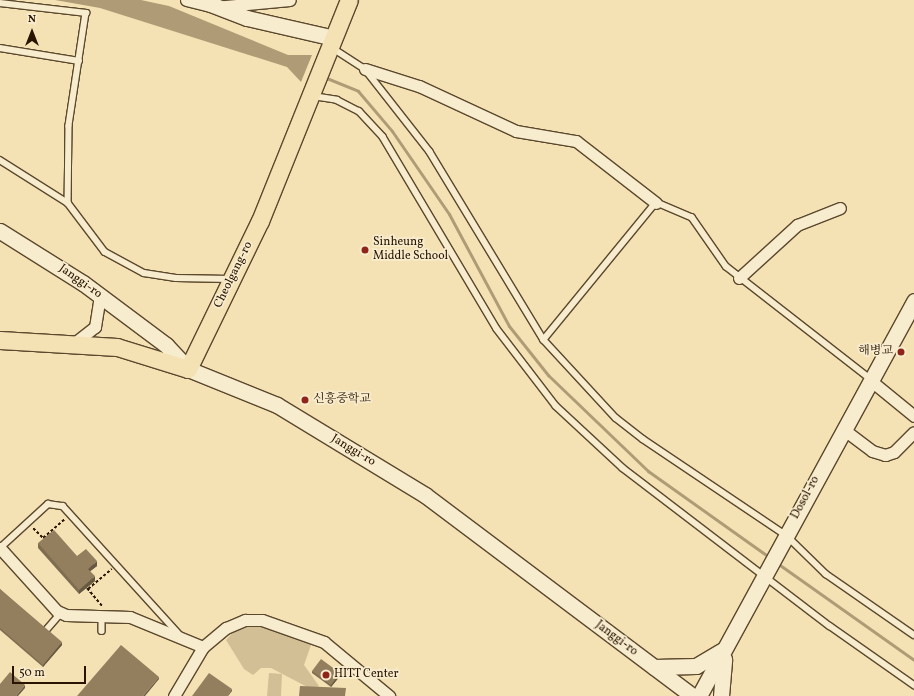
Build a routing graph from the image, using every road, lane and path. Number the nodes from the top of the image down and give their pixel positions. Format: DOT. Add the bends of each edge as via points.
graph roads {
  1 [pos="186,0"];
  2 [pos="200,0"];
  3 [pos="290,0"];
  4 [pos="349,0"];
  5 [pos="0,3"];
  6 [pos="215,7"];
  7 [pos="331,47"];
  8 [pos="0,48"];
  9 [pos="79,61"];
  10 [pos="365,69"];
  11 [pos="312,93"];
  12 [pos="0,160"];
  13 [pos="68,203"];
  14 [pos="656,203"];
  15 [pos="840,208"];
  16 [pos="0,231"];
  17 [pos="739,278"];
  18 [pos="232,279"];
  19 [pos="100,296"];
  20 [pos="914,301"];
  21 [pos="0,340"];
  22 [pos="544,340"];
  23 [pos="73,344"];
  24 [pos="188,370"];
  25 [pos="870,380"];
  26 [pos="914,416"];
  27 [pos="843,429"];
  28 [pos="914,432"];
  29 [pos="70,514"];
  30 [pos="28,522"];
  31 [pos="44,538"];
  32 [pos="783,539"];
  33 [pos="46,541"];
  34 [pos="0,548"];
  35 [pos="117,565"];
  36 [pos="765,572"];
  37 [pos="88,589"];
  38 [pos="61,613"];
  39 [pos="102,617"];
  40 [pos="47,629"];
  41 [pos="102,631"];
  42 [pos="914,635"];
  43 [pos="181,636"];
  44 [pos="203,647"];
  45 [pos="725,648"];
  46 [pos="654,667"];
  47 [pos="914,686"];
  48 [pos="174,696"];
  49 [pos="388,696"];
  50 [pos="693,696"];
  51 [pos="699,696"];
  52 [pos="721,696"];
  1 -- 6 [label="street"];
  2 -- 6 [label="main road"];
  3 -- 6 [label="street"];
  4 -- 7 [label="main road, Cheolgang-ro"];
  5 -- 9 [label="lane" via="86,13"];
  6 -- 7 [label="main road"];
  7 -- 10 [label="lane"];
  7 -- 11 [label="main road, Cheolgang-ro"];
  8 -- 9 [label="lane"];
  9 -- 13 [label="lane" via="69,126"];
  10 -- 14 [label="street" via="419,86 516,131 576,141"];
  10 -- 22 [label="lane" via="430,152"];
  11 -- 18 [label="main road, Cheolgang-ro"];
  11 -- 36 [label="lane" via="349,104 383,138 497,329 556,406 624,468"];
  12 -- 13 [label="lane"];
  13 -- 18 [label="lane" via="105,252 144,273 176,278"];
  14 -- 17 [label="lane" via="692,218 726,266"];
  14 -- 22 [label="lane"];
  15 -- 17 [label="street" via="797,225"];
  16 -- 19 [label="main road, Janggi-ro"];
  17 -- 25 [label="lane"];
  18 -- 24 [label="main road, Cheolgang-ro"];
  19 -- 23 [label="street" via="95,327"];
  19 -- 24 [label="main road, Janggi-ro" via="166,345"];
  20 -- 25 [label="main road, Dosol-ro"];
  21 -- 23 [label="main road"];
  22 -- 32 [label="lane" via="616,418"];
  23 -- 24 [label="main road" via="117,347"];
  24 -- 46 [label="main road, Janggi-ro" via="277,405 425,495"];
  25 -- 26 [label="street"];
  25 -- 27 [label="main road, Dosol-ro"];
  27 -- 28 [label="street" via="872,451 885,455 894,452"];
  27 -- 32 [label="main road, Dosol-ro"];
  29 -- 30 [label="lane" via="63,506 48,504"];
  29 -- 31 [label="path"];
  29 -- 35 [label="lane"];
  30 -- 31 [label="path"];
  30 -- 34 [label="lane"];
  31 -- 33 [label="path"];
  32 -- 36 [label="main road, Dosol-ro"];
  32 -- 42 [label="lane" via="826,574"];
  34 -- 38 [label="street"];
  35 -- 37 [label="path"];
  35 -- 43 [label="lane"];
  36 -- 45 [label="main road, Dosol-ro"];
  36 -- 47 [label="lane"];
  38 -- 39 [label="street"];
  38 -- 40 [label="lane"];
  39 -- 41 [label="lane"];
  39 -- 43 [label="street" via="130,617"];
  43 -- 44 [label="street"];
  44 -- 48 [label="street"];
  44 -- 49 [label="street" via="226,628 245,620 262,620 324,642"];
  45 -- 46 [label="main road" via="696,666"];
  45 -- 51 [label="main road, Dosol-ro"];
  45 -- 52 [label="main road"];
  46 -- 50 [label="main road, Janggi-ro"];
}
